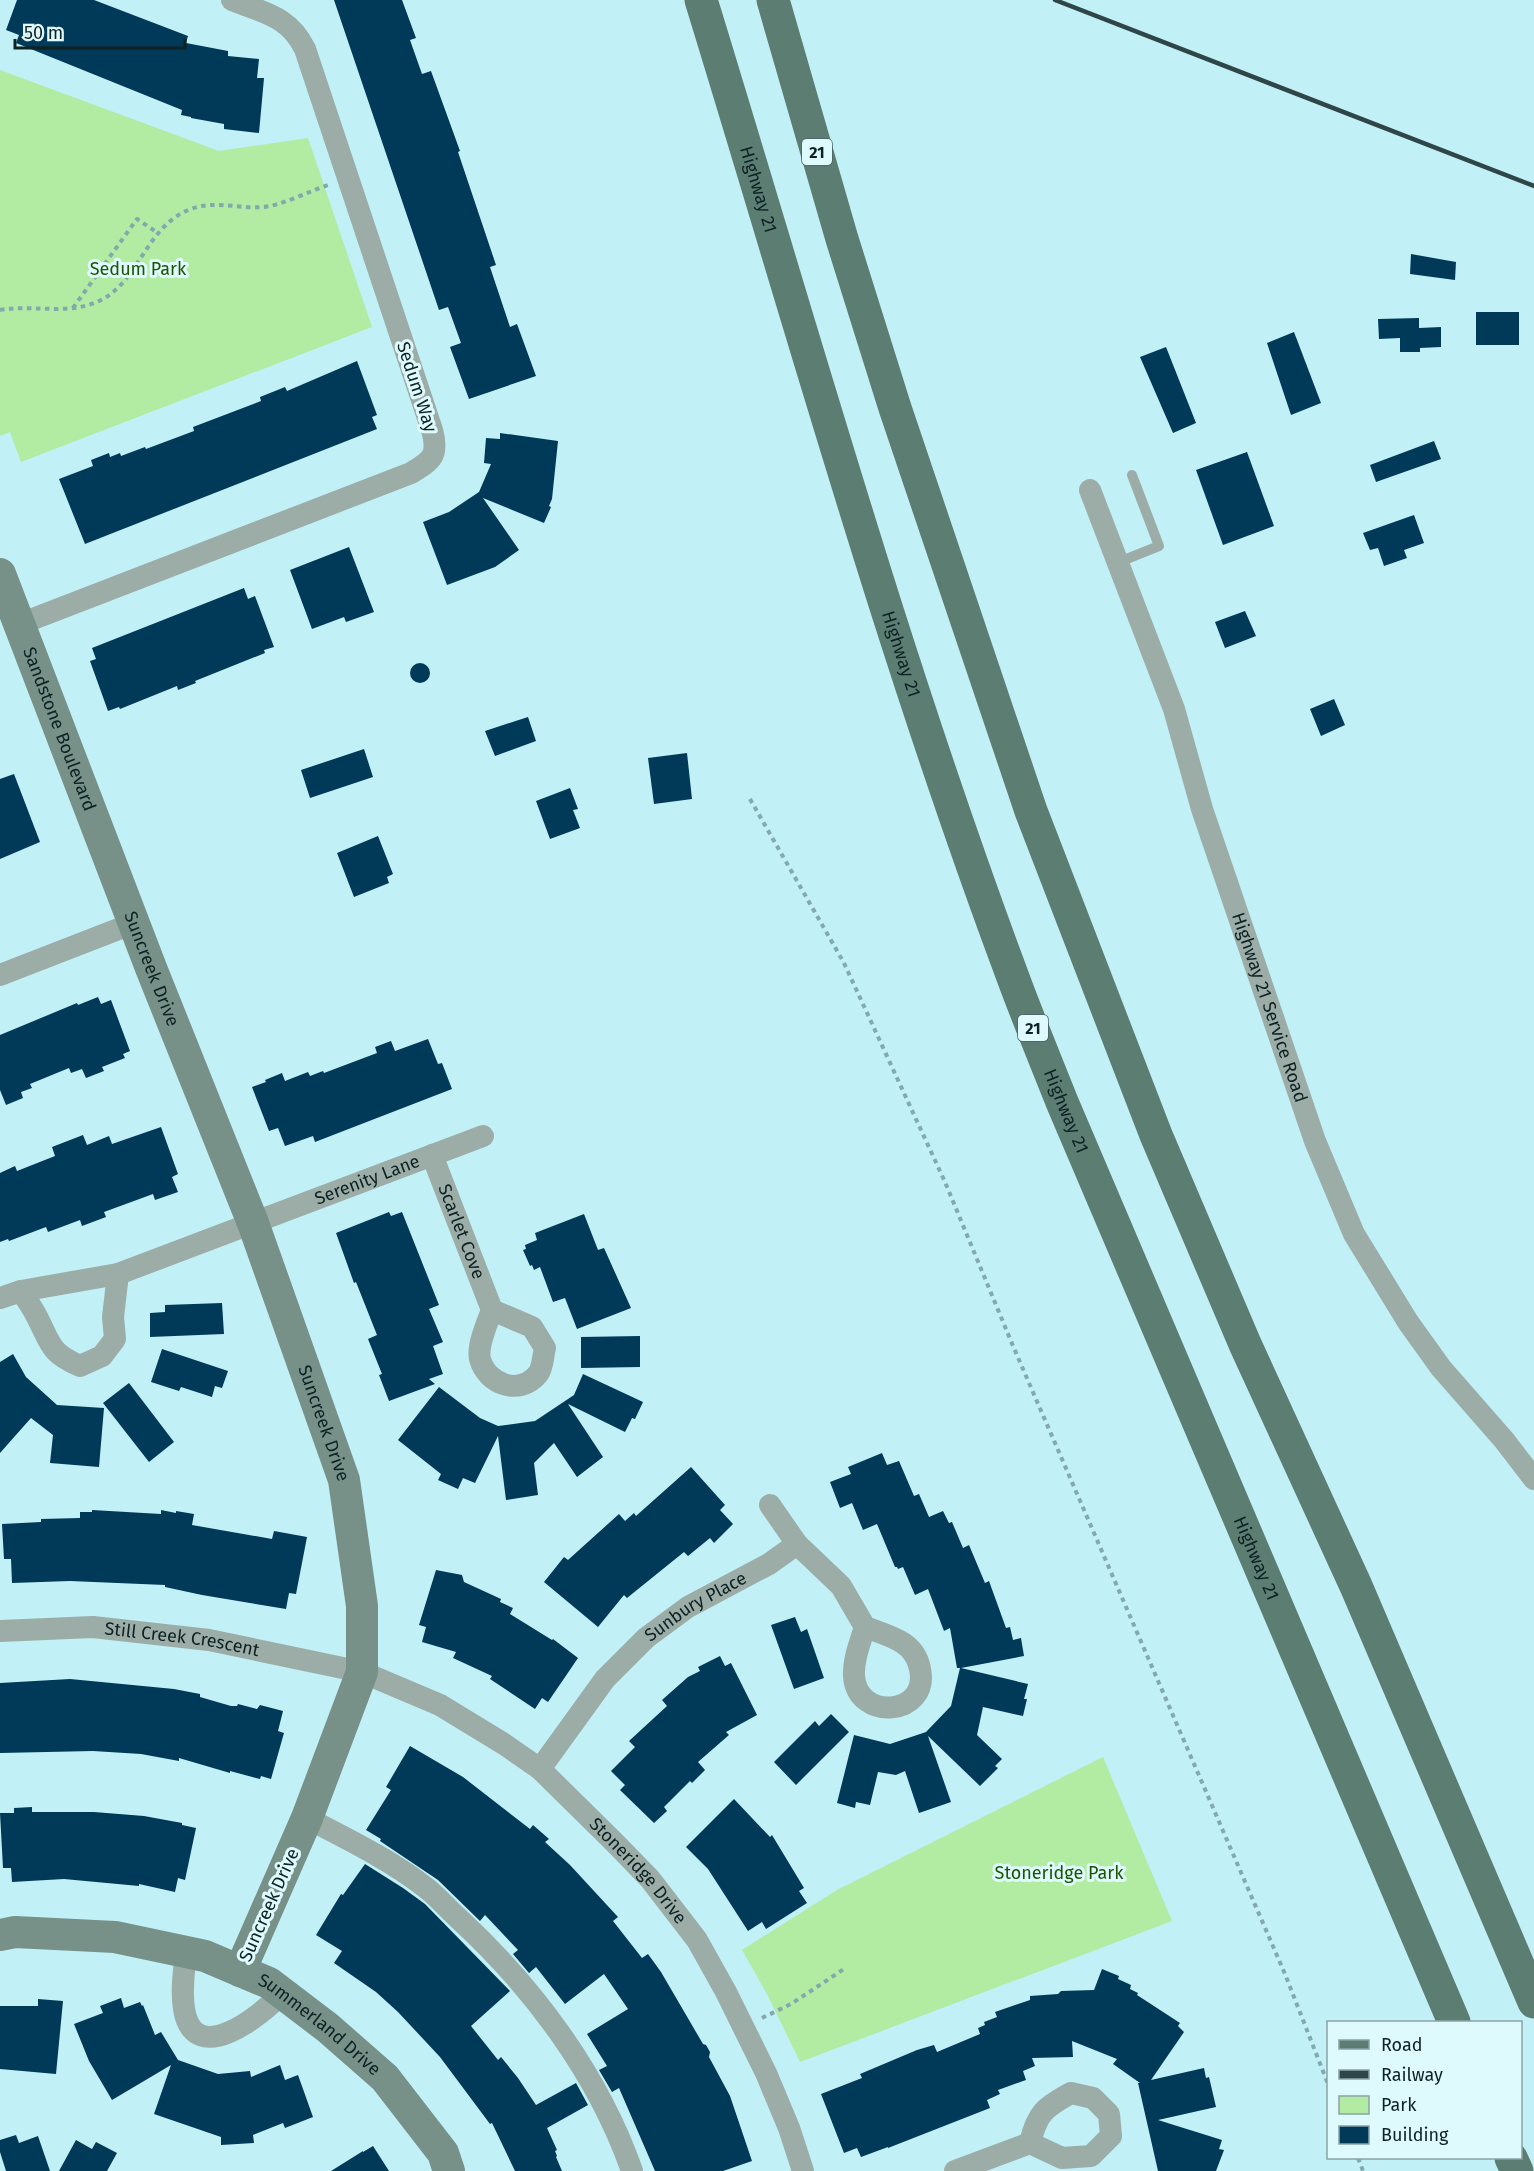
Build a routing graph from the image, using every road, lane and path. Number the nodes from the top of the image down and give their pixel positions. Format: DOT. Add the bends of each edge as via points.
graph roads {
  1 [pos="232,0"];
  2 [pos="701,0"];
  3 [pos="773,0"];
  4 [pos="327,184"];
  5 [pos="158,233"];
  6 [pos="73,308"];
  7 [pos="0,310"];
  8 [pos="1132,476"];
  9 [pos="1090,490"];
  10 [pos="1119,562"];
  11 [pos="0,574"];
  12 [pos="20,624"];
  13 [pos="750,799"];
  14 [pos="120,884"];
  15 [pos="134,923"];
  16 [pos="0,975"];
  17 [pos="483,1136"];
  18 [pos="432,1155"];
  19 [pos="253,1223"];
  20 [pos="118,1274"];
  21 [pos="11,1295"];
  22 [pos="492,1310"];
  23 [pos="1534,1479"];
  24 [pos="770,1505"];
  25 [pos="797,1544"];
  26 [pos="865,1627"];
  27 [pos="0,1631"];
  28 [pos="362,1672"];
  29 [pos="540,1769"];
  30 [pos="307,1818"];
  31 [pos="0,1935"];
  32 [pos="186,1952"];
  33 [pos="844,1969"];
  34 [pos="240,1971"];
  35 [pos="282,1993"];
  36 [pos="1534,2002"];
  37 [pos="758,2019"];
  38 [pos="1454,2021"];
  39 [pos="1327,2079"];
  40 [pos="1030,2143"];
  41 [pos="449,2171"];
  42 [pos="632,2171"];
  43 [pos="803,2171"];
  44 [pos="955,2171"];
  1 -- 12 [label="street, Sedum Way" via="282,21 297,33 305,49 432,430 436,447 433,457 411,473"];
  2 -- 38 [label="main road, Highway 21 / 21" via="869,554 1011,975"];
  3 -- 36 [label="main road, 21" via="885,377 1035,822 1207,1256 1356,1586"];
  4 -- 5 [label="path" via="266,207 212,204 190,209"];
  5 -- 6 [label="path" via="114,291 99,301"];
  5 -- 6 [label="path" via="137,219"];
  6 -- 7 [label="path"];
  8 -- 10 [label="lane" via="1159,546"];
  9 -- 10 [label="street, Highway 21 Service Road"];
  10 -- 23 [label="street, Highway 21 Service Road" via="1174,709 1202,809 1315,1141 1354,1234 1408,1323 1441,1368"];
  11 -- 12 [label="street, Sandstone Boulevard"];
  12 -- 14 [label="street, Sandstone Boulevard"];
  13 -- 39 [label="path" via="844,963 945,1182"];
  14 -- 15 [label="street, Suncreek Drive"];
  15 -- 16 [label="street"];
  15 -- 19 [label="street, Suncreek Drive"];
  17 -- 18 [label="street, Serenity Lane"];
  18 -- 19 [label="street, Serenity Lane"];
  18 -- 22 [label="street, Scarlet Cove"];
  19 -- 20 [label="street"];
  19 -- 28 [label="street, Suncreek Drive" via="344,1480 362,1606"];
  20 -- 21 [label="street"];
  20 -- 21 [label="street" via="113,1317 115,1339 102,1356 80,1366 48,1344 36,1315"];
  24 -- 25 [label="street"];
  25 -- 26 [label="street" via="841,1586"];
  25 -- 29 [label="street, Sunbury Place" via="769,1564 687,1607 646,1638 605,1679"];
  27 -- 28 [label="street, Still Creek Crescent" via="93,1627 209,1640"];
  28 -- 29 [label="street, Stoneridge Drive" via="440,1705"];
  28 -- 30 [label="street, Suncreek Drive"];
  29 -- 43 [label="street, Stoneridge Drive" via="650,1879 697,1940 766,2073"];
  30 -- 34 [label="street, Suncreek Drive"];
  30 -- 42 [label="street" via="368,1850 425,1887 491,1948 552,2021 602,2100"];
  31 -- 32 [label="street, Summerland Drive" via="15,1932 115,1937"];
  32 -- 34 [label="street, Summerland Drive"];
  32 -- 35 [label="street, Summerland Drive" via="184,2010 196,2032 217,2037 236,2030"];
  33 -- 37 [label="path" via="790,2004"];
  34 -- 35 [label="street, Summerland Drive"];
  35 -- 41 [label="street, Summerland Drive" via="386,2078 443,2153"];
  40 -- 44 [label="street"];
}
